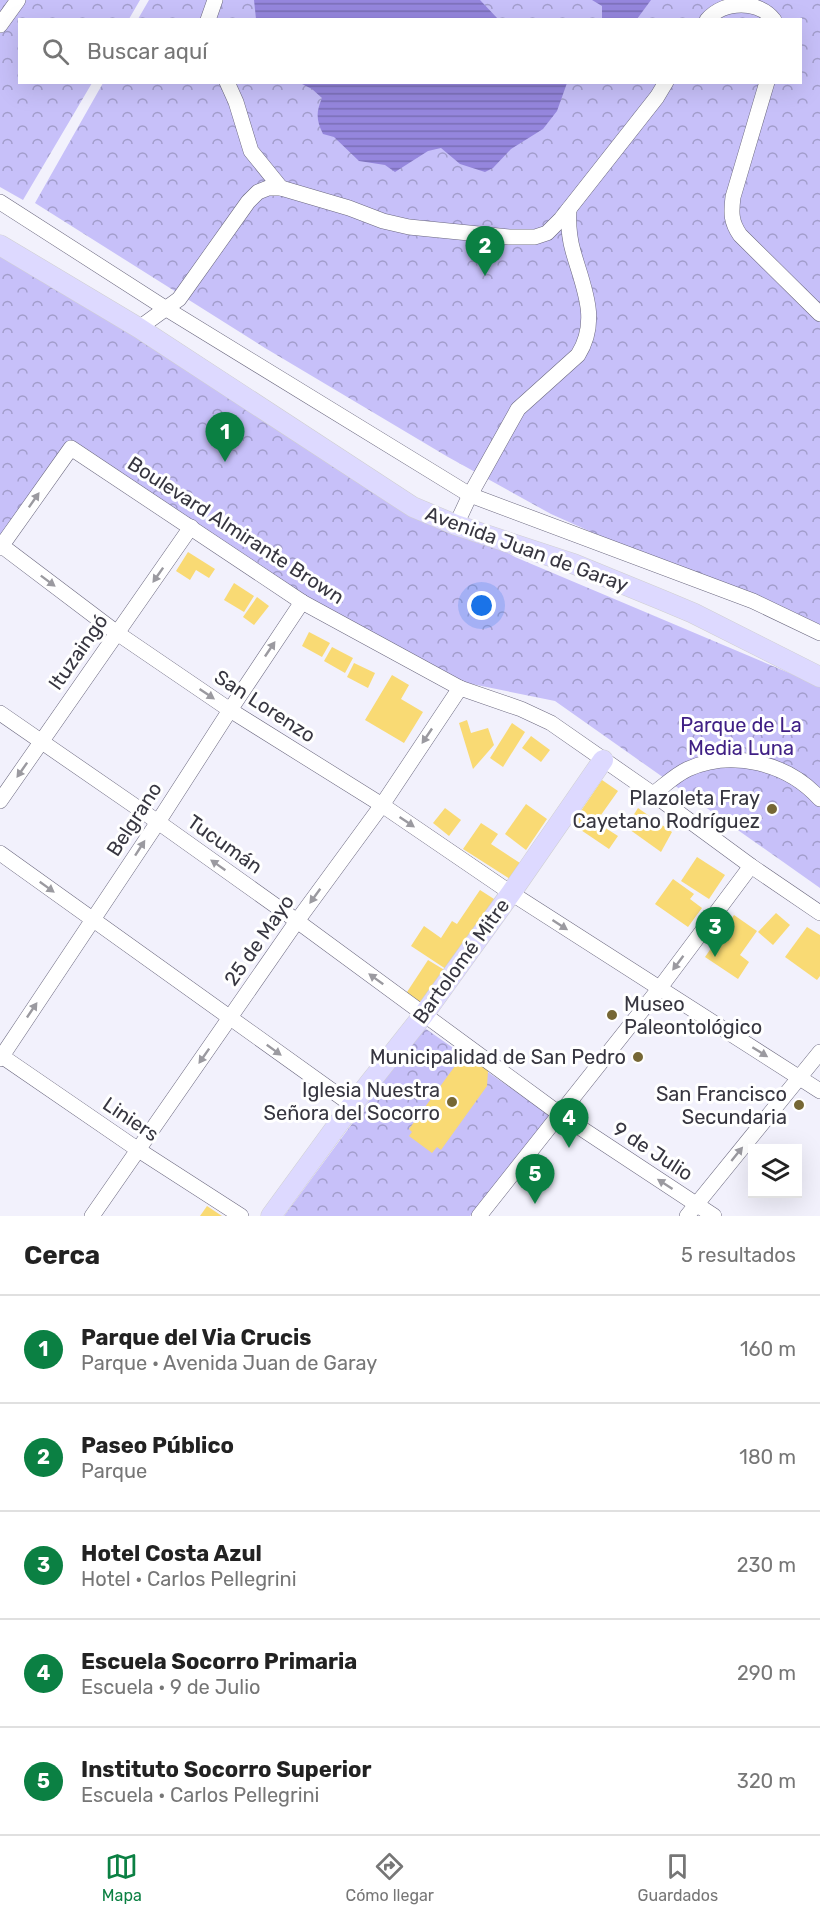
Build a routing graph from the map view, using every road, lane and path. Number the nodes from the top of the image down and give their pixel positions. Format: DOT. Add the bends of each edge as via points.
graph roads {
  1 [pos="18,0"];
  2 [pos="215,0"];
  3 [pos="209,18"];
  4 [pos="709,18"];
  5 [pos="773,18"];
  6 [pos="0,25"];
  7 [pos="228,84"];
  8 [pos="665,84"];
  9 [pos="766,84"];
  10 [pos="281,188"];
  11 [pos="0,202"];
  12 [pos="569,209"];
  13 [pos="535,237"];
  14 [pos="571,243"];
  15 [pos="0,245"];
  16 [pos="165,308"];
  17 [pos="820,314"];
  18 [pos="139,328"];
  19 [pos="470,495"];
  20 [pos="456,525"];
  21 [pos="191,527"];
  22 [pos="1,547"];
  23 [pos="302,602"];
  24 [pos="117,633"];
  25 [pos="820,633"];
  26 [pos="820,677"];
  27 [pos="460,688"];
  28 [pos="230,710"];
  29 [pos="0,713"];
  30 [pos="42,742"];
  31 [pos="603,760"];
  32 [pos="653,794"];
  33 [pos="820,799"];
  34 [pos="0,801"];
  35 [pos="382,805"];
  36 [pos="158,822"];
  37 [pos="0,853"];
  38 [pos="751,866"];
  39 [pos="511,893"];
  40 [pos="820,913"];
  41 [pos="93,920"];
  42 [pos="297,921"];
  43 [pos="659,989"];
  44 [pos="424,1014"];
  45 [pos="230,1018"];
  46 [pos="820,1052"];
  47 [pos="1,1057"];
  48 [pos="800,1077"];
  49 [pos="820,1091"];
  50 [pos="352,1105"];
  51 [pos="561,1115"];
  52 [pos="137,1149"];
  53 [pos="691,1210"];
  54 [pos="487,1214"];
  55 [pos="92,1216"];
  56 [pos="241,1216"];
  57 [pos="271,1216"];
  58 [pos="714,1216"];
  1 -- 6 [label="street"];
  2 -- 3 [label="street"];
  4 -- 5 [label="street" via="717,9 738,0 762,6"];
  7 -- 10 [label="street" via="251,150"];
  8 -- 12 [label="street"];
  9 -- 17 [label="street" via="733,197 733,225"];
  10 -- 13 [label="street" via="409,227"];
  10 -- 16 [label="street" via="258,192 248,202 179,299"];
  11 -- 16 [label="street"];
  12 -- 13 [label="street" via="547,233"];
  12 -- 14 [label="street"];
  13 -- 14 [label="street"];
  14 -- 19 [label="street" via="588,300 585,345 518,409"];
  15 -- 18 [label="main road, Avenida Juan de Garay"];
  16 -- 18 [label="street"];
  16 -- 19 [label="street"];
  18 -- 20 [label="main road, Avenida Juan de Garay" via="413,507"];
  19 -- 20 [label="street"];
  19 -- 25 [label="street" via="753,601"];
  20 -- 26 [label="main road, Avenida Juan de Garay" via="574,564 693,613"];
  22 -- 21 [label="street, Boulevard Almirante Brown, one-way" via="71,448"];
  21 -- 23 [label="street, Boulevard Almirante Brown"];
  21 -- 24 [label="street, Ituzaingó, one-way"];
  22 -- 24 [label="street, San Lorenzo, one-way"];
  23 -- 27 [label="street, Boulevard Almirante Brown"];
  28 -- 23 [label="street, Belgrano, one-way"];
  24 -- 28 [label="street, San Lorenzo, one-way"];
  24 -- 30 [label="street, Ituzaingó"];
  27 -- 31 [label="street, Boulevard Almirante Brown" via="545,720"];
  27 -- 35 [label="street, 25 de Mayo, one-way"];
  28 -- 35 [label="street, San Lorenzo"];
  28 -- 36 [label="street, Belgrano"];
  29 -- 30 [label="street, Tucumán"];
  30 -- 34 [label="street, Ituzaingó, one-way"];
  30 -- 36 [label="street, Tucumán"];
  31 -- 32 [label="street, Boulevard Almirante Brown"];
  31 -- 39 [label="main road, Bartolomé Mitre"];
  32 -- 33 [label="street" via="685,770 706,762 732,760 778,769 798,779"];
  32 -- 38 [label="street, Boulevard Almirante Brown"];
  35 -- 39 [label="street, San Lorenzo, one-way"];
  35 -- 42 [label="street, 25 de Mayo, one-way"];
  41 -- 36 [label="street, Belgrano, one-way"];
  42 -- 36 [label="street, Tucumán, one-way"];
  37 -- 41 [label="street, one-way"];
  38 -- 40 [label="street, Boulevard Almirante Brown"];
  38 -- 43 [label="street, one-way"];
  39 -- 43 [label="street, San Lorenzo, one-way"];
  39 -- 44 [label="main road, Bartolomé Mitre"];
  41 -- 45 [label="street"];
  47 -- 41 [label="street, Belgrano, one-way"];
  44 -- 42 [label="street, Tucumán, one-way"];
  42 -- 45 [label="street, 25 de Mayo"];
  43 -- 48 [label="street, San Lorenzo, one-way"];
  43 -- 51 [label="street"];
  44 -- 50 [label="main road, Bartolomé Mitre"];
  44 -- 51 [label="street, 9 de Julio"];
  45 -- 50 [label="street, one-way"];
  45 -- 52 [label="street, 25 de Mayo, one-way"];
  46 -- 48 [label="street"];
  47 -- 52 [label="street, Liniers"];
  48 -- 49 [label="street, San Lorenzo"];
  53 -- 48 [label="street, one-way"];
  50 -- 57 [label="main road, Bartolomé Mitre"];
  53 -- 51 [label="street, 9 de Julio, one-way"];
  51 -- 54 [label="street" via="529,1152"];
  52 -- 55 [label="street, 25 de Mayo"];
  52 -- 56 [label="street, Liniers"];
  53 -- 58 [label="street, 9 de Julio"];
}
